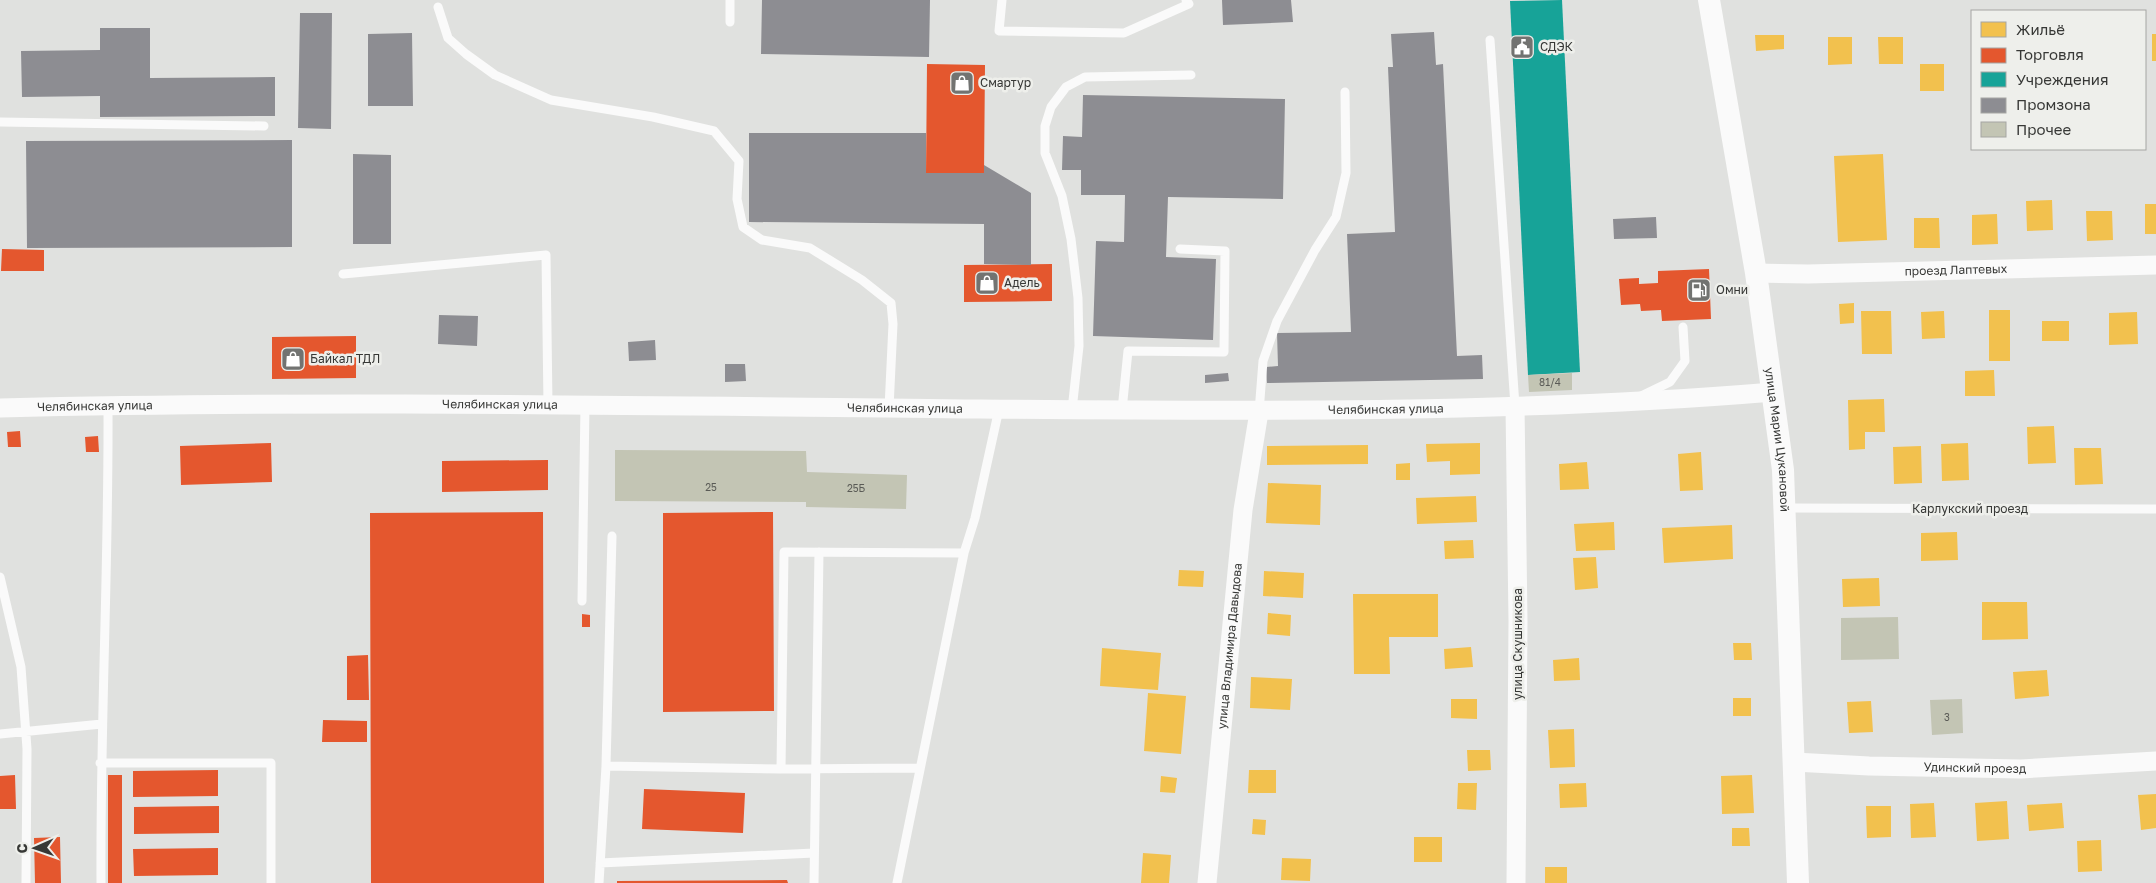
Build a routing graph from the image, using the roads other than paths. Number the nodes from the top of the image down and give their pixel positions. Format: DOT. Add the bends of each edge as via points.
graph roads {
  1 [pos="730,0"];
  2 [pos="1002,0"];
  3 [pos="1186,0"];
  4 [pos="1709,0"];
  5 [pos="438,7"];
  6 [pos="730,22"];
  7 [pos="1490,40"];
  8 [pos="1191,75"];
  9 [pos="1345,92"];
  10 [pos="0,122"];
  11 [pos="264,126"];
  12 [pos="1180,249"];
  13 [pos="2156,265"];
  14 [pos="1756,273"];
  15 [pos="343,274"];
  16 [pos="1683,327"];
  17 [pos="1773,392"];
  18 [pos="1632,400"];
  19 [pos="108,405"];
  20 [pos="548,405"];
  21 [pos="585,405"];
  22 [pos="1515,406"];
  23 [pos="0,408"];
  24 [pos="888,408"];
  25 [pos="1000,409"];
  26 [pos="1072,410"];
  27 [pos="1122,411"];
  28 [pos="1259,412"];
  29 [pos="1784,508"];
  30 [pos="2156,509"];
  31 [pos="612,536"];
  32 [pos="819,552"];
  33 [pos="964,553"];
  34 [pos="0,577"];
  35 [pos="582,601"];
  36 [pos="102,724"];
  37 [pos="25,730"];
  38 [pos="0,734"];
  39 [pos="2156,761"];
  40 [pos="1794,762"];
  41 [pos="100,763"];
  42 [pos="606,766"];
  43 [pos="920,768"];
  44 [pos="781,769"];
  45 [pos="814,769"];
  46 [pos="814,853"];
  47 [pos="600,863"];
  48 [pos="26,883"];
  49 [pos="102,883"];
  50 [pos="271,883"];
  51 [pos="599,883"];
  52 [pos="814,883"];
  53 [pos="898,883"];
  54 [pos="1208,883"];
  55 [pos="1516,883"];
  56 [pos="1798,883"];
  1 -- 6 [label="lane"];
  2 -- 3 [label="lane" via="999,30 1124,33 1189,4"];
  4 -- 14 [label="street, улица Марии Цукановой"];
  5 -- 24 [label="lane" via="448,38 495,75 551,100 714,131 740,161 737,199 743,227 762,240 810,248 862,280 891,303 893,324"];
  7 -- 22 [label="lane"];
  8 -- 26 [label="lane" via="1085,77 1066,87 1051,107 1044,126 1045,153 1062,196 1071,239 1078,298 1078,346"];
  9 -- 28 [label="lane" via="1346,173 1336,217 1277,321 1263,361"];
  10 -- 11 [label="lane"];
  12 -- 27 [label="lane" via="1226,250 1224,352 1128,351"];
  13 -- 14 [label="street, проезд Лаптевых"];
  14 -- 17 [label="street, улица Марии Цукановой"];
  15 -- 20 [label="lane" via="546,255"];
  16 -- 18 [label="lane" via="1685,361 1670,382"];
  17 -- 18 [label="street, Челябинская улица"];
  17 -- 29 [label="street, улица Марии Цукановой" via="1783,470"];
  18 -- 22 [label="street, Челябинская улица"];
  19 -- 20 [label="street, Челябинская улица"];
  19 -- 23 [label="street, Челябинская улица"];
  19 -- 36 [label="lane"];
  20 -- 21 [label="street, Челябинская улица"];
  21 -- 24 [label="street, Челябинская улица"];
  21 -- 35 [label="lane"];
  22 -- 28 [label="street, Челябинская улица"];
  22 -- 55 [label="street, улица Скушникова" via="1518,621"];
  24 -- 25 [label="street, Челябинская улица"];
  25 -- 26 [label="street, Челябинская улица"];
  25 -- 33 [label="lane"];
  26 -- 27 [label="street, Челябинская улица"];
  27 -- 28 [label="street, Челябинская улица"];
  28 -- 54 [label="street, улица Владимира Давыдова" via="1243,510"];
  29 -- 30 [label="lane, Карлукский проезд"];
  29 -- 40 [label="street, улица Марии Цукановой"];
  31 -- 42 [label="lane"];
  32 -- 33 [label="lane"];
  32 -- 44 [label="lane" via="784,552"];
  32 -- 45 [label="lane"];
  33 -- 43 [label="lane"];
  34 -- 37 [label="lane" via="22,667"];
  36 -- 37 [label="lane"];
  36 -- 41 [label="lane"];
  37 -- 38 [label="lane"];
  37 -- 48 [label="lane"];
  39 -- 40 [label="street, Удинский проезд" via="2020,769"];
  40 -- 56 [label="street, улица Марии Цукановой"];
  41 -- 49 [label="lane"];
  41 -- 50 [label="lane" via="271,763"];
  42 -- 44 [label="lane"];
  42 -- 47 [label="lane"];
  43 -- 45 [label="lane"];
  43 -- 53 [label="lane"];
  44 -- 45 [label="lane"];
  45 -- 46 [label="lane"];
  46 -- 47 [label="lane"];
  46 -- 52 [label="lane"];
  47 -- 51 [label="lane"];
}
